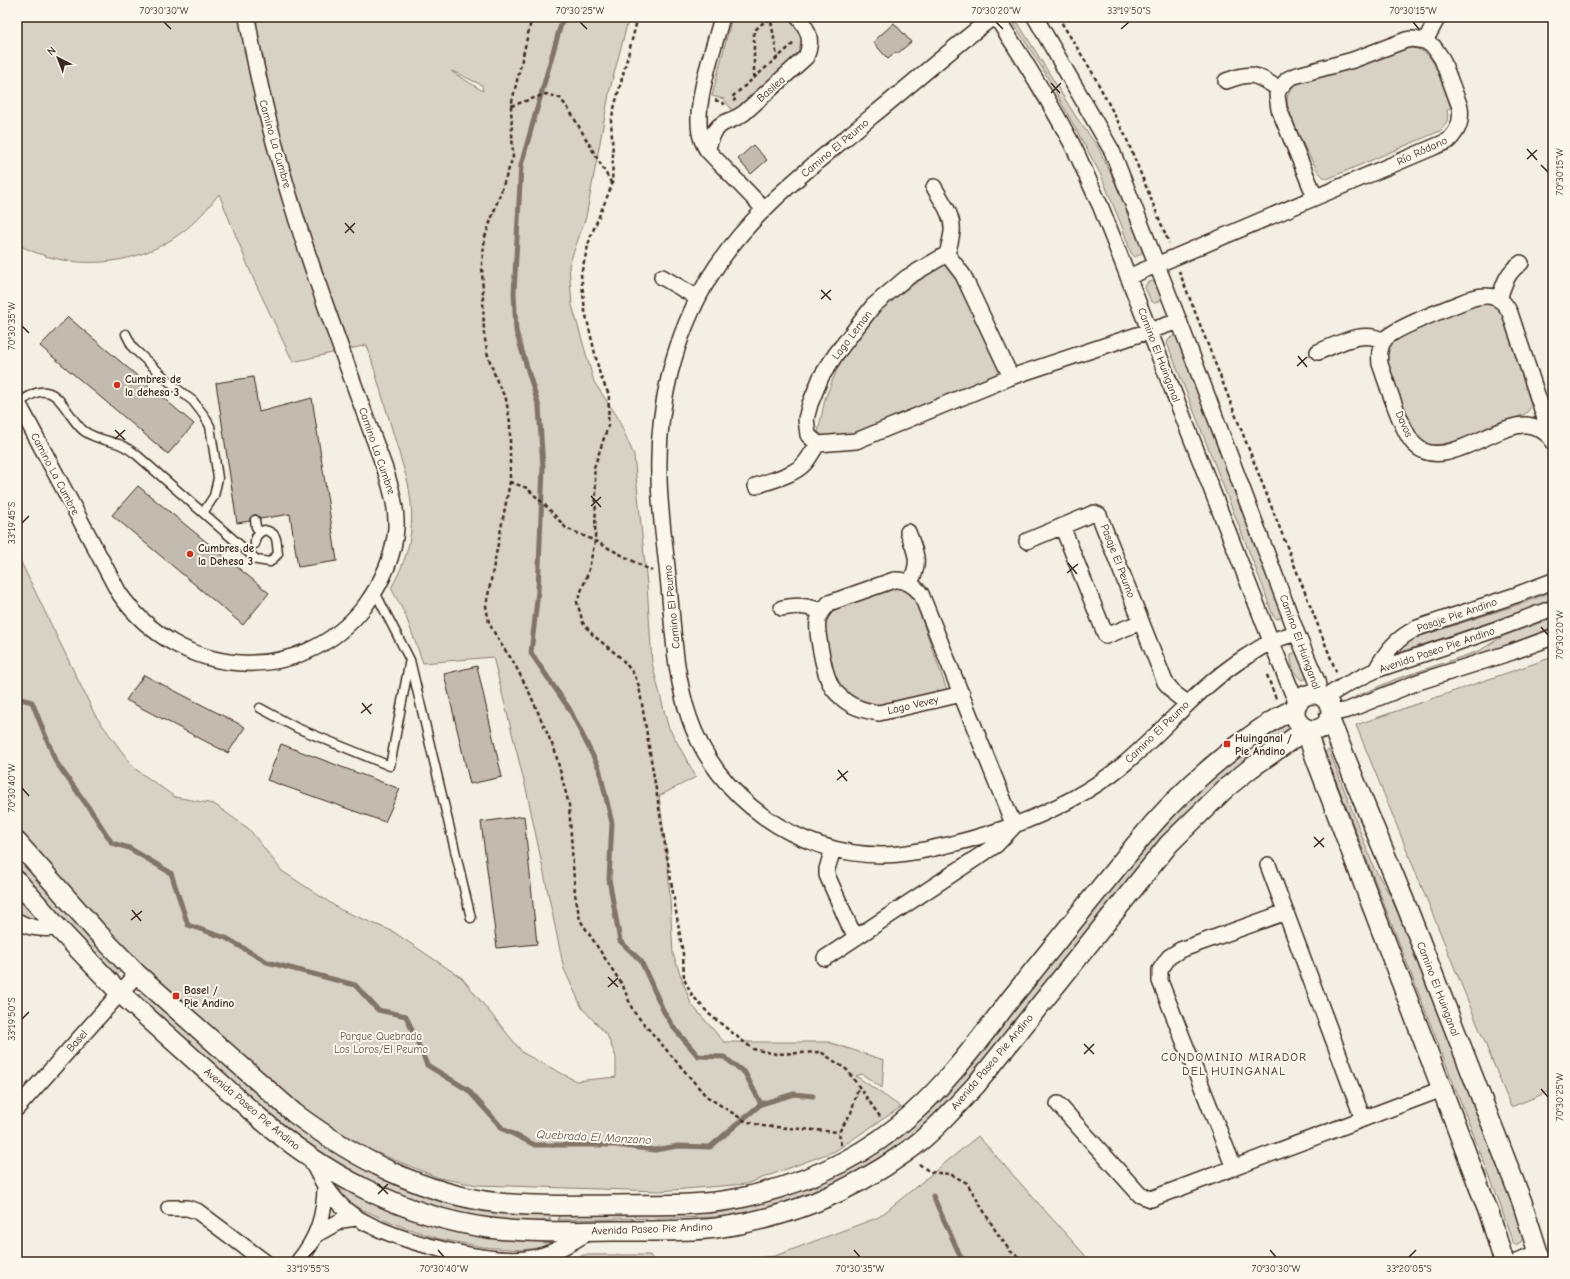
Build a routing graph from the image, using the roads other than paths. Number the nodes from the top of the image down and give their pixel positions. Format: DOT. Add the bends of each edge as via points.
graph roads {
  1 [pos="247,17"];
  2 [pos="722,17"];
  3 [pos="798,17"];
  4 [pos="995,17"];
  5 [pos="1035,17"];
  6 [pos="1438,17"];
  7 [pos="1425,41"];
  8 [pos="1226,81"];
  9 [pos="1279,89"];
  10 [pos="708,150"];
  11 [pos="934,187"];
  12 [pos="1315,197"];
  13 [pos="764,209"];
  14 [pos="947,254"];
  15 [pos="1521,263"];
  16 [pos="1158,265"];
  17 [pos="1128,276"];
  18 [pos="662,277"];
  19 [pos="698,298"];
  20 [pos="1499,299"];
  21 [pos="1180,321"];
  22 [pos="1150,331"];
  23 [pos="126,334"];
  24 [pos="1384,341"];
  25 [pos="1318,352"];
  26 [pos="1011,377"];
  27 [pos="1536,393"];
  28 [pos="18,402"];
  29 [pos="1520,425"];
  30 [pos="1552,440"];
  31 [pos="818,444"];
  32 [pos="756,486"];
  33 [pos="203,512"];
  34 [pos="255,520"];
  35 [pos="1062,526"];
  36 [pos="260,532"];
  37 [pos="908,532"];
  38 [pos="1027,540"];
  39 [pos="255,544"];
  40 [pos="1553,581"];
  41 [pos="910,583"];
  42 [pos="375,592"];
  43 [pos="782,608"];
  44 [pos="1553,608"];
  45 [pos="822,611"];
  46 [pos="1141,622"];
  47 [pos="1297,634"];
  48 [pos="1553,637"];
  49 [pos="1271,641"];
  50 [pos="410,660"];
  51 [pos="1376,670"];
  52 [pos="962,694"];
  53 [pos="1187,703"];
  54 [pos="1296,707"];
  55 [pos="1326,707"];
  56 [pos="260,708"];
  57 [pos="1306,728"];
  58 [pos="1014,826"];
  59 [pos="17,842"];
  60 [pos="833,849"];
  61 [pos="1268,866"];
  62 [pos="17,882"];
  63 [pos="1286,912"];
  64 [pos="471,918"];
  65 [pos="17,921"];
  66 [pos="58,928"];
  67 [pos="857,937"];
  68 [pos="825,958"];
  69 [pos="137,974"];
  70 [pos="120,993"];
  71 [pos="1442,1089"];
  72 [pos="1058,1104"];
  73 [pos="17,1108"];
  74 [pos="1363,1119"];
  75 [pos="309,1156"];
  76 [pos="1234,1168"];
  77 [pos="325,1186"];
  78 [pos="169,1208"];
  79 [pos="356,1218"];
  80 [pos="590,1231"];
  81 [pos="317,1234"];
  82 [pos="556,1256"];
  83 [pos="1540,1258"];
  84 [pos="520,1261"];
  85 [pos="265,1262"];
  86 [pos="298,1262"];
  87 [pos="1504,1262"];
  88 [pos="1520,1262"];
  1 -- 42 [label="street, Camino La Cumbre" via="264,108 282,170 393,498 396,530 393,547"];
  2 -- 10 [label="street" via="700,100 700,132"];
  3 -- 10 [label="street, Basilea" via="806,27 810,41 803,61 735,120 723,123 715,130"];
  4 -- 13 [label="street, Camino El Peumo"];
  4 -- 17 [label="street, Camino El Huinganal" via="1021,55 1072,145 1100,205"];
  5 -- 16 [label="street, Camino El Huinganal" via="1112,151"];
  6 -- 7 [label="street"];
  7 -- 9 [label="street" via="1406,40 1353,60 1294,76"];
  7 -- 12 [label="street, Río Ródano" via="1438,52 1460,107 1460,122 1454,135 1440,145"];
  8 -- 9 [label="street" via="1251,74 1261,77"];
  9 -- 12 [label="street" via="1279,109"];
  10 -- 13 [label="street"];
  11 -- 14 [label="street" via="952,224"];
  12 -- 16 [label="street, Río Ródano"];
  13 -- 19 [label="street, Camino El Peumo" via="732,245"];
  14 -- 26 [label="street" via="963,275"];
  14 -- 31 [label="street, Lago Leman" via="906,278 873,306 836,354 822,377 806,419 808,435"];
  15 -- 20 [label="street" via="1509,272"];
  16 -- 17 [label="street, Río Ródano"];
  16 -- 21 [label="street, Camino El Huinganal"];
  17 -- 22 [label="street, Camino El Huinganal"];
  18 -- 19 [label="street"];
  19 -- 60 [label="street, Camino El Peumo" via="675,356 660,431 660,498 684,701 696,735 712,765 732,790 764,817 798,836"];
  20 -- 24 [label="street" via="1486,295 1473,298 1396,331"];
  20 -- 27 [label="street" via="1510,313"];
  21 -- 22 [label="street"];
  21 -- 47 [label="street, Camino El Huinganal"];
  22 -- 26 [label="street"];
  22 -- 49 [label="street, Camino El Huinganal"];
  23 -- 33 [label="lane" via="133,348 193,402 210,426 218,478 214,496"];
  24 -- 25 [label="street" via="1371,336 1358,337"];
  24 -- 29 [label="street, Davos" via="1379,356 1380,364 1407,435 1419,449 1442,453"];
  26 -- 31 [label="street" via="856,441"];
  27 -- 29 [label="street, Davos" via="1531,414"];
  27 -- 30 [label="street"];
  28 -- 33 [label="lane" via="37,392 54,395 85,432 130,450"];
  28 -- 42 [label="street, Camino La Cumbre" via="119,593 144,622 184,649 234,663 260,663 292,656 336,634 359,613"];
  29 -- 30 [label="street" via="1534,426"];
  31 -- 32 [label="street" via="800,468"];
  33 -- 36 [label="lane" via="257,560 270,562 278,554 276,536 271,531"];
  34 -- 36 [label="lane"];
  35 -- 38 [label="street, Pasaje El Peumo"];
  35 -- 46 [label="street, Pasaje El Peumo" via="1094,513 1099,515"];
  35 -- 46 [label="street" via="1106,636"];
  36 -- 39 [label="lane"];
  37 -- 41 [label="street" via="917,561 917,568"];
  40 -- 51 [label="street, Pasaje Pie Andino" via="1406,633 1391,646"];
  41 -- 45 [label="street" via="902,579 894,580 829,603"];
  41 -- 52 [label="street" via="921,594"];
  42 -- 50 [label="lane"];
  43 -- 45 [label="street" via="806,606"];
  44 -- 51 [label="street, Avenida Paseo Pie Andino"];
  45 -- 52 [label="street, Lago Vevey" via="817,630 826,672 829,681 842,699 866,711 879,713"];
  46 -- 53 [label="street, Pasaje El Peumo" via="1165,682"];
  47 -- 49 [label="street, Camino El Peumo"];
  47 -- 55 [label="street, Camino El Huinganal"];
  48 -- 55 [label="street" via="1418,682 1348,710"];
  49 -- 53 [label="street, Camino El Peumo" via="1224,671"];
  49 -- 54 [label="street, Camino El Huinganal"];
  50 -- 56 [label="lane" via="390,766 297,728"];
  50 -- 64 [label="lane"];
  51 -- 55 [label="street, Avenida Paseo Pie Andino" via="1347,684"];
  52 -- 58 [label="street"];
  53 -- 58 [label="street, Camino El Peumo" via="1139,751 1104,780 1060,806"];
  54 -- 55 [label="street" via="1306,696 1316,694"];
  54 -- 57 [label="street" via="1296,718"];
  54 -- 69 [label="street" via="1240,744 1172,803 957,1066 914,1113 873,1144 831,1168 789,1185 742,1198 691,1204 528,1205 474,1199 415,1183 344,1148 294,1113"];
  55 -- 57 [label="street" via="1327,723 1319,729"];
  55 -- 83 [label="street, Camino El Huinganal" via="1522,1202"];
  57 -- 71 [label="street"];
  57 -- 80 [label="street, Avenida Paseo Pie Andino" via="1226,788 1169,844 974,1086 907,1152 827,1198 772,1217 715,1228"];
  58 -- 60 [label="street, Camino El Peumo" via="962,842 903,854 866,854"];
  58 -- 67 [label="street, Camino El Peumo" via="996,845"];
  59 -- 69 [label="street"];
  60 -- 67 [label="street" via="827,869 828,875 850,927"];
  61 -- 63 [label="street"];
  62 -- 66 [label="street, Avenida Paseo Pie Andino"];
  63 -- 74 [label="street"];
  63 -- 76 [label="street" via="1180,950 1169,957 1160,970 1160,981"];
  65 -- 66 [label="street" via="39,929"];
  66 -- 70 [label="street, Avenida Paseo Pie Andino"];
  67 -- 68 [label="street, Camino El Peumo"];
  69 -- 70 [label="street, Basel"];
  70 -- 73 [label="street, Basel"];
  70 -- 75 [label="street, Avenida Paseo Pie Andino" via="267,1125"];
  71 -- 74 [label="street"];
  71 -- 87 [label="street" via="1490,1216"];
  72 -- 76 [label="street" via="1140,1195 1151,1199"];
  74 -- 76 [label="street"];
  75 -- 77 [label="street"];
  75 -- 80 [label="street, Avenida Paseo Pie Andino" via="378,1195 403,1206 446,1219 513,1230"];
  77 -- 79 [label="street" via="339,1204"];
  77 -- 81 [label="street" via="323,1211"];
  78 -- 85 [label="street" via="188,1208 197,1211"];
  79 -- 81 [label="street" via="342,1220"];
  79 -- 84 [label="street" via="432,1247 474,1256"];
  80 -- 82 [label="street"];
  81 -- 86 [label="street"];
  82 -- 84 [label="street" via="538,1256"];
  83 -- 88 [label="street"];
}
